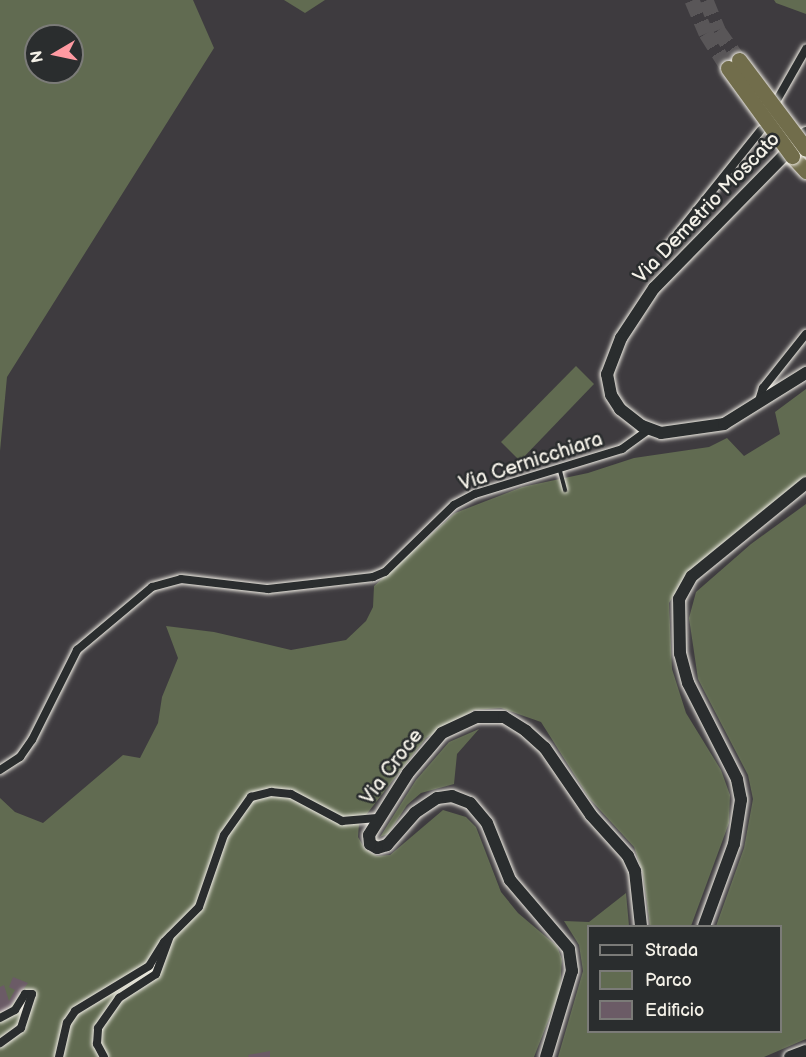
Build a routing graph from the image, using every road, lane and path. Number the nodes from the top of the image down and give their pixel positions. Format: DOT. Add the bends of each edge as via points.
graph roads {
  1 [pos="806,49"];
  2 [pos="777,100"];
  3 [pos="760,130"];
  4 [pos="806,133"];
  5 [pos="806,149"];
  6 [pos="806,171"];
  7 [pos="664,251"];
  8 [pos="806,334"];
  9 [pos="806,372"];
  10 [pos="758,404"];
  11 [pos="648,430"];
  12 [pos="560,471"];
  13 [pos="806,483"];
  14 [pos="565,490"];
  15 [pos="0,770"];
  16 [pos="377,818"];
  17 [pos="641,925"];
  18 [pos="705,925"];
  19 [pos="170,935"];
  20 [pos="0,1018"];
  21 [pos="0,1043"];
  22 [pos="806,1051"];
  23 [pos="59,1057"];
  24 [pos="104,1057"];
  25 [pos="546,1057"];
  26 [pos="790,1057"];
  1 -- 2 [label="street"];
  3 -- 7 [label="street"];
  4 -- 11 [label="street, Via Demetrio Moscato" via="688,250 654,288 621,338 609,364 608,385 620,409"];
  5 -- 6 [label="highway, bridge" via="733,64"];
  8 -- 10 [label="street" via="763,388"];
  9 -- 10 [label="street"];
  10 -- 11 [label="street" via="718,426 668,432"];
  11 -- 12 [label="street, Via Cernicchiara" via="622,449"];
  12 -- 14 [label="lane"];
  12 -- 15 [label="street, Via Cernicchiara" via="475,494 454,505 386,572 373,577 268,589 164,580 77,650 32,740 20,757"];
  13 -- 18 [label="street" via="692,576 679,599 680,654 688,682 737,779 741,800 734,844"];
  16 -- 17 [label="street, Via Croce" via="442,733 477,717 504,717 544,748 591,815 628,856 635,871"];
  16 -- 19 [label="street" via="342,821 291,794 271,792 251,797 224,835 199,907"];
  16 -- 25 [label="street, Via Croce" via="369,835 370,844 377,848 395,839 415,813 437,798 452,796 470,803 486,823 510,880 568,949 572,971"];
  19 -- 23 [label="street" via="148,966 75,1011 67,1023"];
  19 -- 24 [label="street" via="156,974 119,998 98,1028 97,1044"];
  20 -- 21 [label="street" via="15,1010 25,994 32,994 21,1028"];
  22 -- 26 [label="street"];
}
